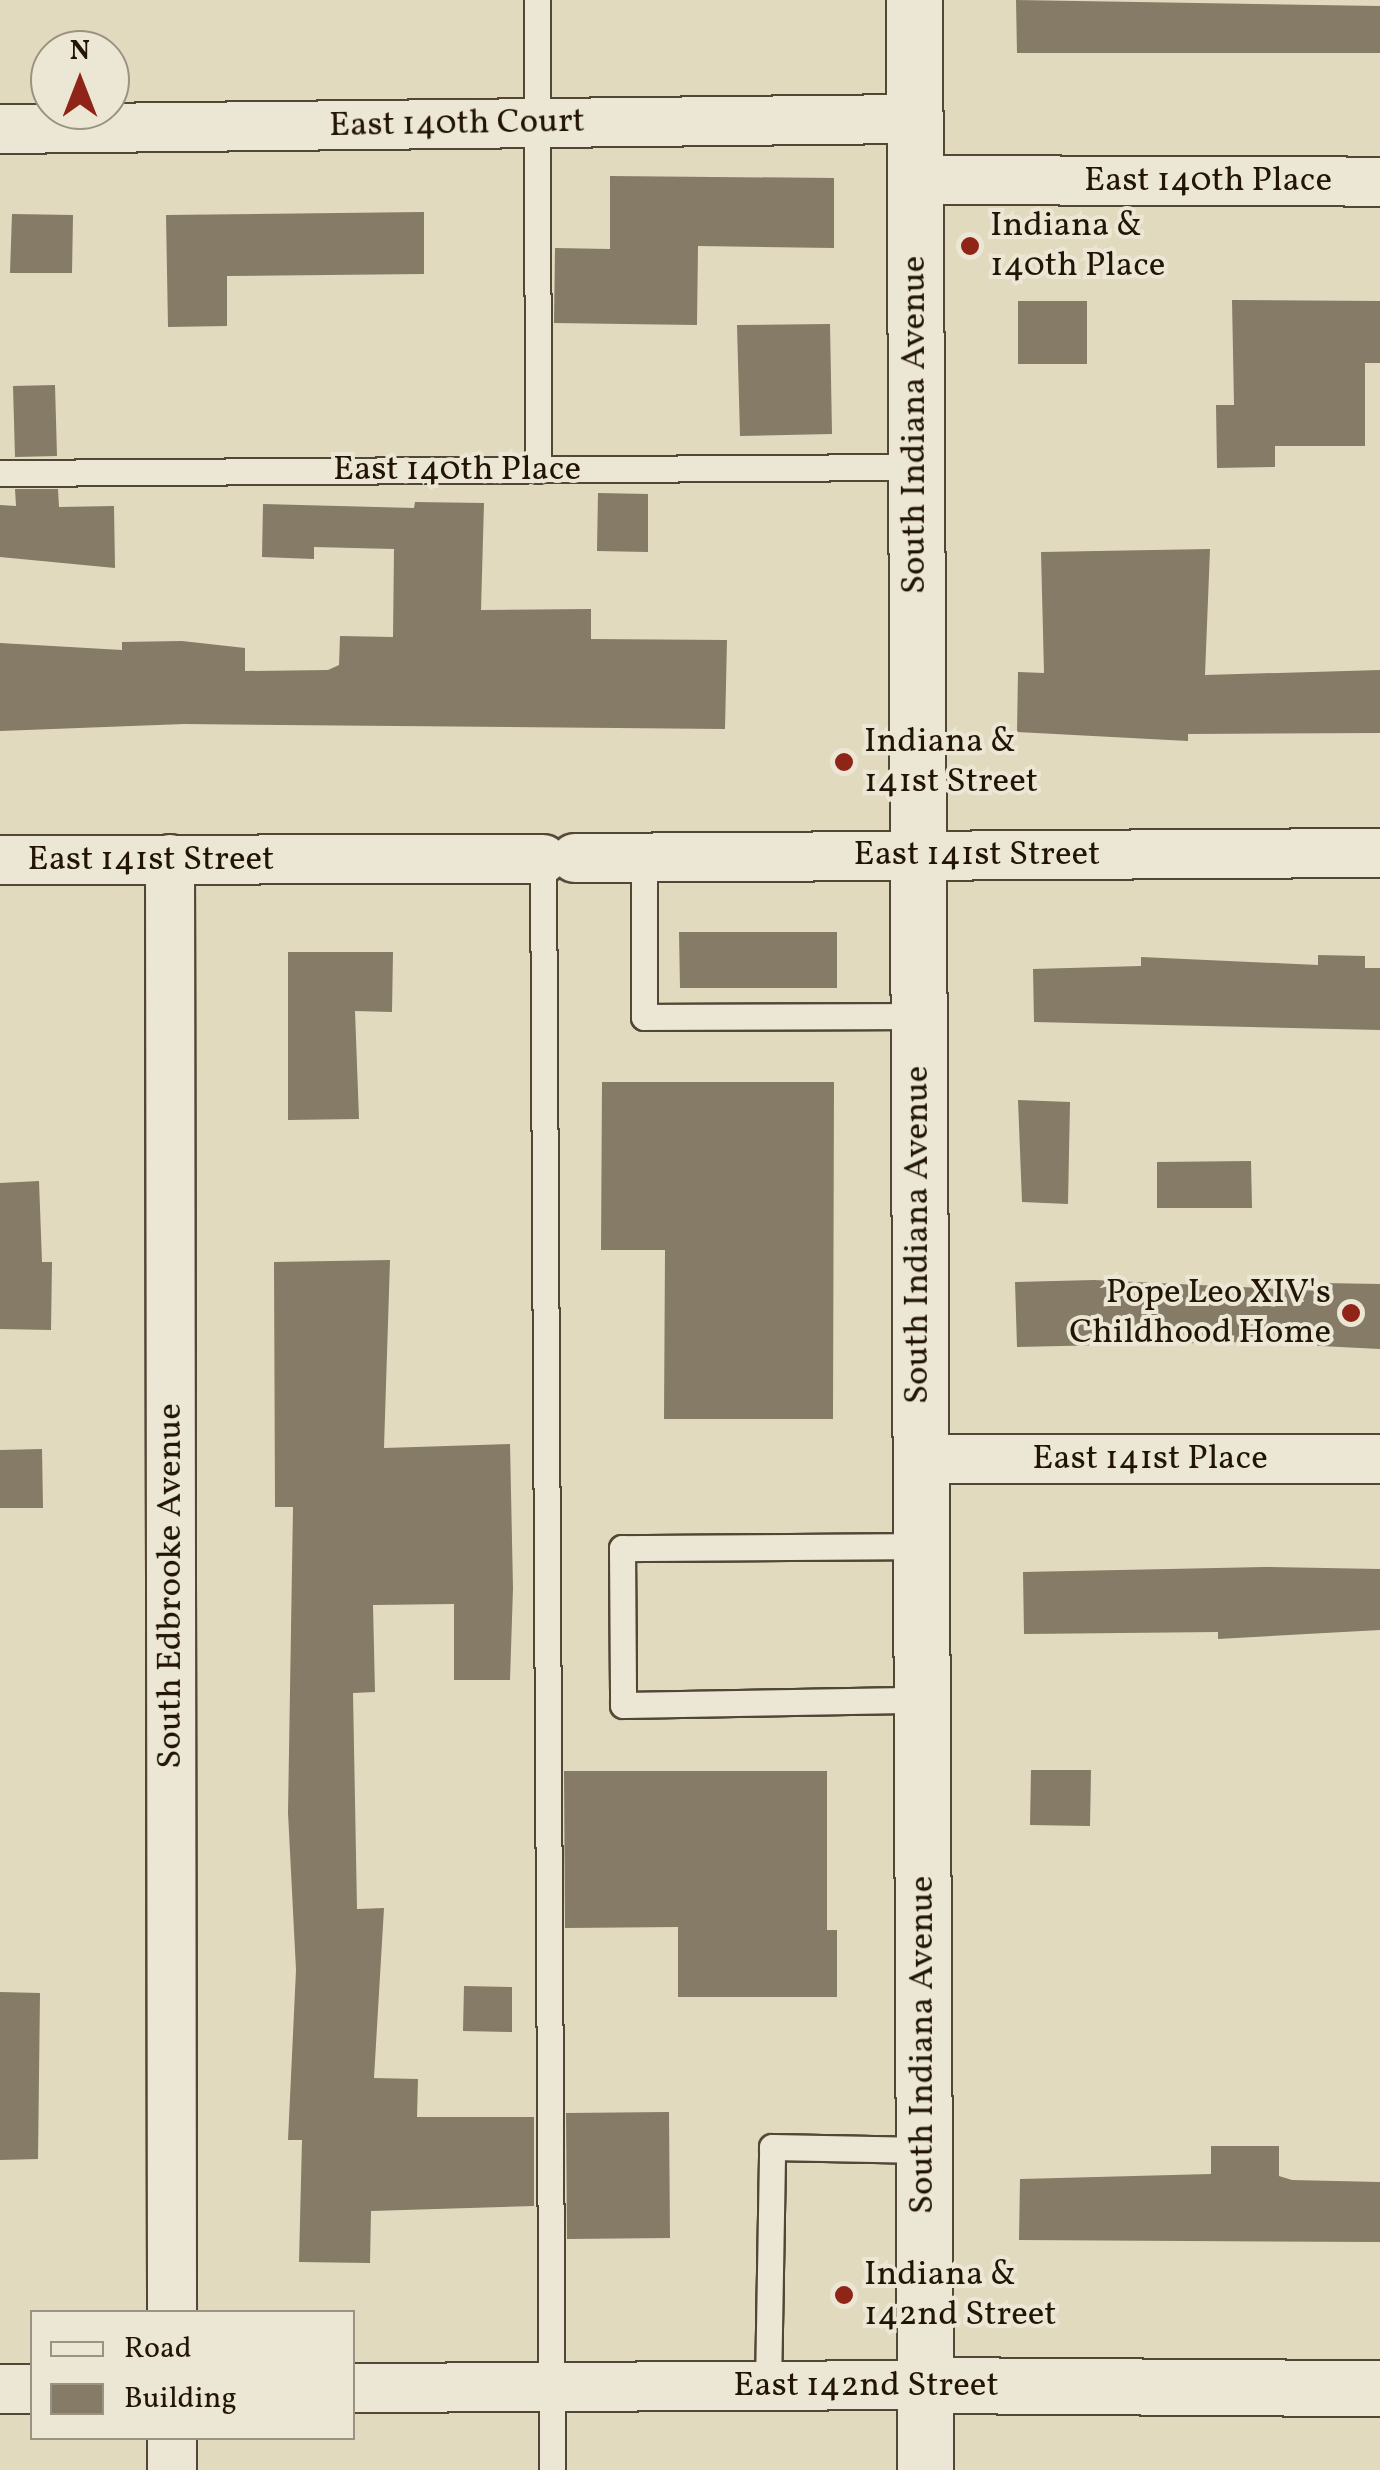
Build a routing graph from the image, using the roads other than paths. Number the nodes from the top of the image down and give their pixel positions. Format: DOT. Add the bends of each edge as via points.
graph roads {
  1 [pos="537,0"];
  2 [pos="914,0"];
  3 [pos="914,120"];
  4 [pos="537,124"];
  5 [pos="0,129"];
  6 [pos="915,180"];
  7 [pos="1380,182"];
  8 [pos="914,467"];
  9 [pos="538,470"];
  10 [pos="0,473"];
  11 [pos="1380,853"];
  12 [pos="914,856"];
  13 [pos="644,857"];
  14 [pos="170,859"];
  15 [pos="559,859"];
  16 [pos="0,860"];
  17 [pos="916,1016"];
  18 [pos="920,1459"];
  19 [pos="1380,1459"];
  20 [pos="920,1546"];
  21 [pos="922,1700"];
  22 [pos="924,2150"];
  23 [pos="172,2310"];
  24 [pos="925,2385"];
  25 [pos="768,2386"];
  26 [pos="552,2387"];
  27 [pos="355,2388"];
  28 [pos="1380,2388"];
  29 [pos="0,2389"];
  30 [pos="30,2389"];
  31 [pos="172,2440"];
  32 [pos="172,2470"];
  33 [pos="552,2470"];
  34 [pos="925,2470"];
  1 -- 4 [label="lane"];
  2 -- 3 [label="main road, South Indiana Avenue"];
  3 -- 4 [label="street, East 140th Court"];
  3 -- 6 [label="main road, South Indiana Avenue"];
  4 -- 5 [label="street, East 140th Court"];
  4 -- 9 [label="lane"];
  6 -- 7 [label="street, East 140th Place"];
  6 -- 8 [label="main road, South Indiana Avenue"];
  8 -- 9 [label="lane, East 140th Place"];
  8 -- 12 [label="main road, South Indiana Avenue"];
  9 -- 10 [label="lane, East 140th Place"];
  11 -- 12 [label="street, East 141st Street"];
  12 -- 13 [label="street, East 141st Street"];
  12 -- 17 [label="main road, South Indiana Avenue"];
  13 -- 15 [label="street, East 141st Street"];
  13 -- 17 [label="lane" via="644,1010"];
  14 -- 15 [label="street, East 141st Street"];
  14 -- 16 [label="street, East 141st Street"];
  14 -- 23 [label="street, South Edbrooke Avenue"];
  15 -- 26 [label="lane"];
  17 -- 18 [label="main road, South Indiana Avenue"];
  18 -- 19 [label="street, East 141st Place"];
  18 -- 20 [label="main road, South Indiana Avenue"];
  20 -- 21 [label="main road, South Indiana Avenue"];
  20 -- 21 [label="lane" via="622,1548 623,1706"];
  21 -- 22 [label="main road, South Indiana Avenue"];
  22 -- 24 [label="main road, South Indiana Avenue"];
  22 -- 25 [label="lane" via="772,2147"];
  24 -- 25 [label="street, East 142nd Street"];
  24 -- 28 [label="main road, East 142nd Street"];
  24 -- 34 [label="main road, South Indiana Avenue"];
  25 -- 26 [label="street, East 142nd Street"];
  26 -- 27 [label="street, East 142nd Street"];
  26 -- 33 [label="lane"];
  29 -- 30 [label="street"];
  31 -- 32 [label="street"];
}
